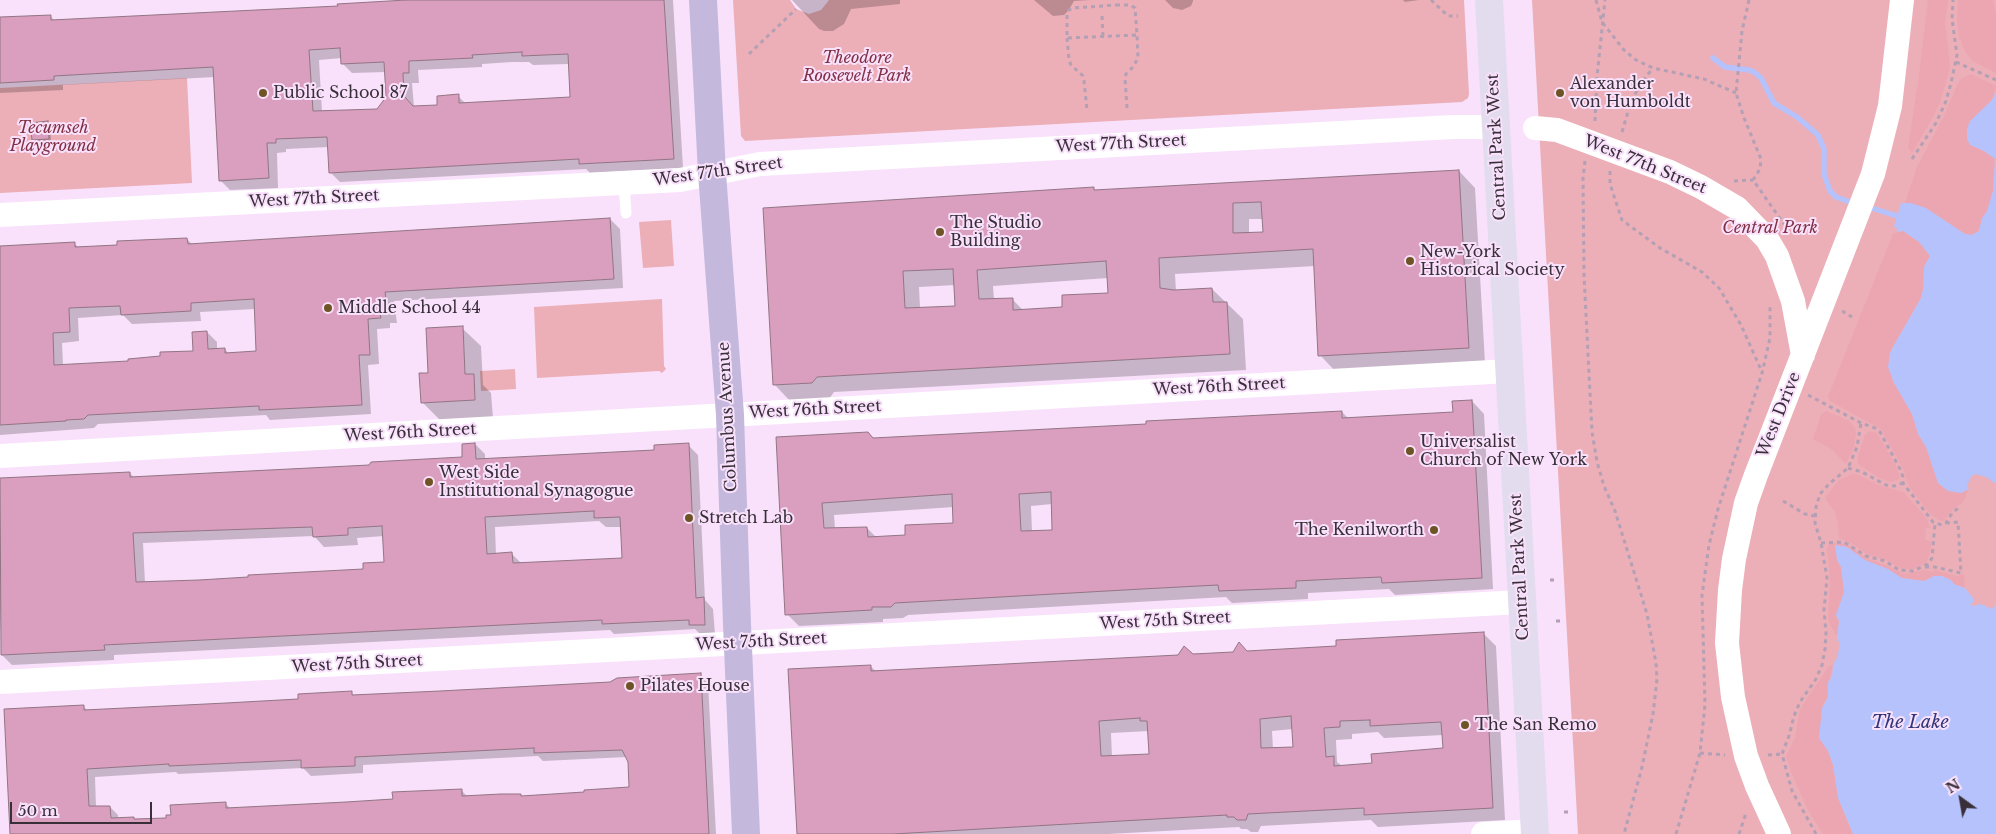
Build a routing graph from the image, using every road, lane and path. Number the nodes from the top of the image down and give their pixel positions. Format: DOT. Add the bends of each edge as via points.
graph roads {
  1 [pos="703,0"];
  2 [pos="1101,0"];
  3 [pos="1431,0"];
  4 [pos="1489,0"];
  5 [pos="1596,0"];
  6 [pos="1605,0"];
  7 [pos="1749,0"];
  8 [pos="1902,0"];
  9 [pos="1953,0"];
  10 [pos="1102,6"];
  11 [pos="796,9"];
  12 [pos="1102,16"];
  13 [pos="1458,16"];
  14 [pos="1602,22"];
  15 [pos="1137,35"];
  16 [pos="1103,37"];
  17 [pos="1068,38"];
  18 [pos="750,54"];
  19 [pos="1956,62"];
  20 [pos="1653,68"];
  21 [pos="1995,79"];
  22 [pos="1736,93"];
  23 [pos="1127,108"];
  24 [pos="1087,110"];
  25 [pos="1595,123"];
  26 [pos="1496,127"];
  27 [pos="1546,129"];
  28 [pos="1620,141"];
  29 [pos="1587,155"];
  30 [pos="1912,159"];
  31 [pos="1612,164"];
  32 [pos="712,173"];
  33 [pos="624,183"];
  34 [pos="626,213"];
  35 [pos="0,215"];
  36 [pos="1788,230"];
  37 [pos="1769,300"];
  38 [pos="1837,308"];
  39 [pos="1852,317"];
  40 [pos="1804,355"];
  41 [pos="1509,371"];
  42 [pos="1762,373"];
  43 [pos="1804,394"];
  44 [pos="730,415"];
  45 [pos="1861,423"];
  46 [pos="0,456"];
  47 [pos="1848,468"];
  48 [pos="1903,483"];
  49 [pos="1783,501"];
  50 [pos="1961,506"];
  51 [pos="1815,516"];
  52 [pos="1935,523"];
  53 [pos="1946,523"];
  54 [pos="1821,543"];
  55 [pos="1923,567"];
  56 [pos="1550,580"];
  57 [pos="1557,580"];
  58 [pos="1522,602"];
  59 [pos="1556,621"];
  60 [pos="1561,621"];
  61 [pos="738,644"];
  62 [pos="0,682"];
  63 [pos="1700,753"];
  64 [pos="1782,754"];
  65 [pos="1728,755"];
  66 [pos="1763,755"];
  67 [pos="1564,812"];
  68 [pos="1572,812"];
  69 [pos="1535,833"];
  70 [pos="746,834"];
  71 [pos="1483,834"];
  72 [pos="1624,834"];
  73 [pos="1676,834"];
  74 [pos="1779,834"];
  75 [pos="1816,834"];
  1 -- 32 [label="main road, Columbus Avenue"];
  2 -- 10 [label="path"];
  3 -- 13 [label="path" via="1448,16"];
  4 -- 26 [label="main road, Central Park West"];
  5 -- 14 [label="path"];
  6 -- 14 [label="path"];
  7 -- 22 [label="path" via="1742,31"];
  8 -- 40 [label="street, West Drive" via="1890,106 1882,141 1862,204"];
  9 -- 19 [label="path"];
  10 -- 15 [label="path" via="1134,7"];
  10 -- 17 [label="path" via="1069,10"];
  11 -- 18 [label="path"];
  12 -- 16 [label="path"];
  14 -- 20 [label="path" via="1624,50"];
  14 -- 25 [label="path"];
  15 -- 16 [label="path"];
  15 -- 23 [label="path" via="1136,61 1125,78"];
  16 -- 17 [label="path"];
  17 -- 24 [label="path" via="1069,60 1083,76"];
  19 -- 21 [label="path"];
  19 -- 30 [label="path" via="1946,101"];
  20 -- 22 [label="path" via="1704,79"];
  20 -- 28 [label="path" via="1640,84 1630,106"];
  22 -- 36 [label="path" via="1761,159 1760,170 1753,180"];
  26 -- 32 [label="street, West 77th Street" via="760,164"];
  26 -- 41 [label="main road, Central Park West"];
  27 -- 40 [label="street, West 77th Street" via="1670,172 1737,208 1767,239 1784,273"];
  29 -- 72 [label="path" via="1583,183 1592,432 1604,486 1647,614 1657,679 1642,767"];
  31 -- 42 [label="path" via="1610,184 1622,220 1660,248 1702,272 1719,288 1741,325"];
  32 -- 33 [label="street, West 77th Street" via="680,180"];
  32 -- 44 [label="main road, Columbus Avenue"];
  33 -- 34 [label="lane"];
  33 -- 35 [label="street, West 77th Street"];
  37 -- 42 [label="path" via="1770,338"];
  38 -- 39 [label="path"];
  40 -- 74 [label="street, West Drive" via="1746,504 1734,559 1727,618 1728,670 1739,728 1757,786"];
  41 -- 44 [label="street, West 76th Street"];
  41 -- 58 [label="main road, Central Park West"];
  42 -- 63 [label="path" via="1709,545 1702,595 1705,705"];
  43 -- 45 [label="path"];
  44 -- 46 [label="street, West 76th Street"];
  44 -- 61 [label="main road, Columbus Avenue"];
  45 -- 47 [label="path" via="1857,447"];
  45 -- 48 [label="path" via="1880,432 1900,469"];
  47 -- 48 [label="path" via="1886,485"];
  47 -- 51 [label="path" via="1820,494"];
  48 -- 52 [label="path"];
  49 -- 51 [label="path"];
  50 -- 53 [label="path"];
  51 -- 54 [label="path"];
  52 -- 53 [label="path"];
  52 -- 55 [label="path" via="1932,558"];
  53 -- 55 [label="path" via="1958,522 1961,573"];
  54 -- 55 [label="path" via="1844,542 1899,570 1913,571"];
  54 -- 64 [label="path" via="1827,578 1823,657 1816,679 1797,709"];
  56 -- 57 [label="path"];
  58 -- 61 [label="street, West 75th Street"];
  58 -- 69 [label="main road, Central Park West"];
  59 -- 60 [label="path"];
  61 -- 62 [label="street, West 75th Street"];
  61 -- 70 [label="main road, Columbus Avenue"];
  63 -- 65 [label="path"];
  63 -- 73 [label="path"];
  64 -- 66 [label="path"];
  64 -- 75 [label="path" via="1792,791"];
  67 -- 68 [label="path"];
  69 -- 71 [label="street"];
}
